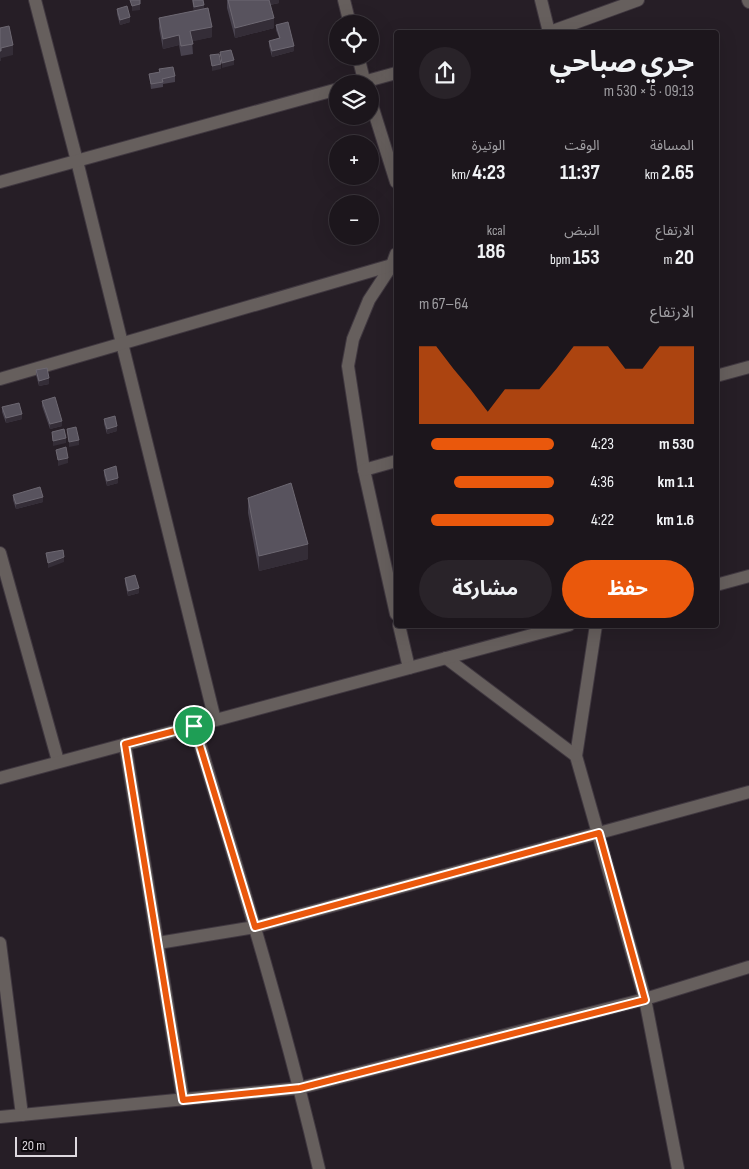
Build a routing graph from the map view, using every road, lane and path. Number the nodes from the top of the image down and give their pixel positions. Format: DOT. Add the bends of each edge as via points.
graph roads {
  1 [pos="35,0"];
  2 [pos="344,0"];
  3 [pos="541,0"];
  4 [pos="638,0"];
  5 [pos="348,15"];
  6 [pos="549,30"];
  7 [pos="556,30"];
  8 [pos="394,74"];
  9 [pos="379,78"];
  10 [pos="329,91"];
  11 [pos="378,125"];
  12 [pos="77,161"];
  13 [pos="394,176"];
  14 [pos="0,182"];
  15 [pos="394,260"];
  16 [pos="122,343"];
  17 [pos="749,367"];
  18 [pos="719,375"];
  19 [pos="0,379"];
  20 [pos="394,462"];
  21 [pos="364,470"];
  22 [pos="0,553"];
  23 [pos="749,576"];
  24 [pos="4,580"];
  25 [pos="719,584"];
  26 [pos="394,605"];
  27 [pos="400,628"];
  28 [pos="558,628"];
  29 [pos="596,628"];
  30 [pos="446,658"];
  31 [pos="409,668"];
  32 [pos="215,720"];
  33 [pos="194,726"];
  34 [pos="125,744"];
  35 [pos="576,756"];
  36 [pos="58,761"];
  37 [pos="0,778"];
  38 [pos="749,792"];
  39 [pos="599,833"];
  40 [pos="255,927"];
  41 [pos="158,943"];
  42 [pos="0,947"];
  43 [pos="749,967"];
  44 [pos="645,1000"];
  45 [pos="300,1088"];
  46 [pos="183,1100"];
  47 [pos="22,1115"];
  48 [pos="0,1117"];
  49 [pos="318,1169"];
  50 [pos="678,1169"];
  1 -- 12 [label="street"];
  2 -- 5 [label="street"];
  3 -- 6 [label="street"];
  4 -- 7 [label="street"];
  8 -- 9 [label="street"];
  10 -- 12 [label="street"];
  11 -- 13 [label="street"];
  12 -- 14 [label="street"];
  12 -- 16 [label="street"];
  15 -- 16 [label="street"];
  15 -- 21 [label="street" via="369,300 353,339 348,366"];
  16 -- 19 [label="street"];
  16 -- 32 [label="street"];
  17 -- 18 [label="street"];
  20 -- 21 [label="street"];
  21 -- 26 [label="street"];
  22 -- 24 [label="street"];
  23 -- 25 [label="street"];
  24 -- 36 [label="street"];
  27 -- 31 [label="street"];
  28 -- 30 [label="street"];
  29 -- 35 [label="street"];
  30 -- 31 [label="street"];
  30 -- 35 [label="street"];
  31 -- 32 [label="street"];
  32 -- 33 [label="street"];
  33 -- 34 [label="street"];
  33 -- 40 [label="street"];
  34 -- 36 [label="street"];
  34 -- 41 [label="street"];
  35 -- 39 [label="street"];
  36 -- 37 [label="street"];
  38 -- 39 [label="street"];
  39 -- 40 [label="street"];
  39 -- 44 [label="street"];
  40 -- 41 [label="street"];
  40 -- 45 [label="street"];
  41 -- 46 [label="street"];
  42 -- 47 [label="street"];
  43 -- 44 [label="street"];
  44 -- 45 [label="street"];
  44 -- 50 [label="street"];
  45 -- 46 [label="street"];
  45 -- 49 [label="street"];
  46 -- 47 [label="street"];
  47 -- 48 [label="street"];
}
